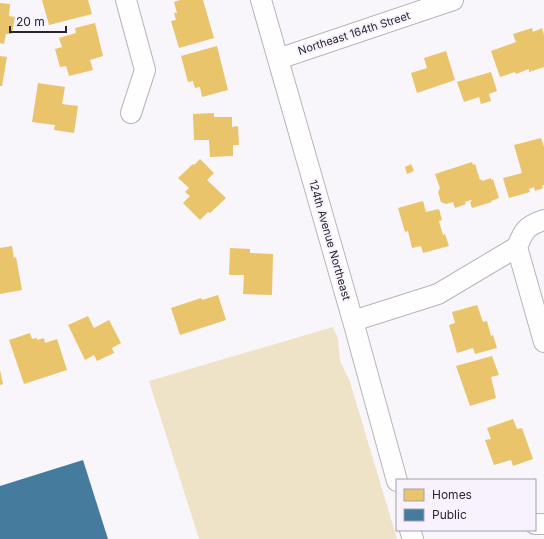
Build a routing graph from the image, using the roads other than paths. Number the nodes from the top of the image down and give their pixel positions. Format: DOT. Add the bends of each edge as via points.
graph roads {
  1 [pos="126,0"];
  2 [pos="261,0"];
  3 [pos="453,0"];
  4 [pos="278,59"];
  5 [pos="131,114"];
  6 [pos="544,220"];
  7 [pos="518,247"];
  8 [pos="353,321"];
  9 [pos="544,342"];
  10 [pos="396,479"];
  1 -- 5 [label="street" via="145,70"];
  2 -- 4 [label="street, 124th Avenue Northeast"];
  3 -- 4 [label="street, Northeast 164th Street"];
  4 -- 8 [label="street, 124th Avenue Northeast"];
  6 -- 7 [label="street" via="524,230"];
  7 -- 8 [label="street" via="438,294"];
  7 -- 9 [label="street"];
  8 -- 10 [label="street, 124th Avenue Northeast"];
}
